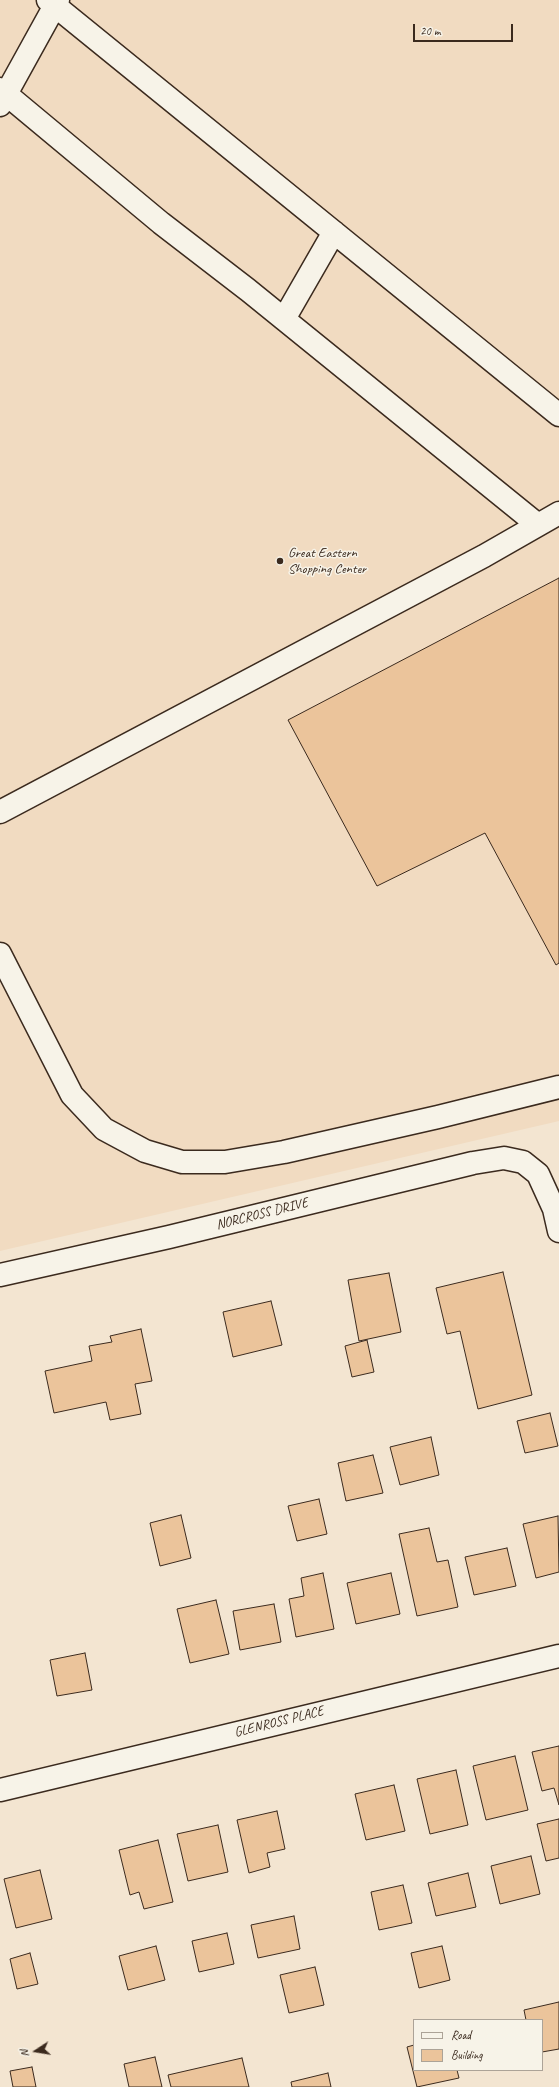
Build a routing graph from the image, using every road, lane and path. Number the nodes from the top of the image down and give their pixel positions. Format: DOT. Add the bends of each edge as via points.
graph roads {
  1 [pos="54,2"];
  2 [pos="2,96"];
  3 [pos="334,232"];
  4 [pos="284,319"];
  5 [pos="559,415"];
  6 [pos="559,513"];
  7 [pos="538,525"];
  8 [pos="0,812"];
  9 [pos="0,954"];
  10 [pos="559,1087"];
  11 [pos="559,1231"];
  12 [pos="0,1276"];
  13 [pos="559,1656"];
  14 [pos="0,1790"];
  1 -- 2 [label="street"];
  1 -- 3 [label="street"];
  2 -- 4 [label="street"];
  3 -- 4 [label="street"];
  3 -- 5 [label="street"];
  4 -- 7 [label="street"];
  6 -- 7 [label="street"];
  7 -- 8 [label="street"];
  9 -- 10 [label="street" via="72,1095 104,1129 145,1151 182,1162 225,1162 284,1152"];
  11 -- 12 [label="street, NORCROSS DRIVE" via="554,1209 538,1174 523,1162 504,1158 473,1163"];
  13 -- 14 [label="street, GLENROSS PLACE"];
}
